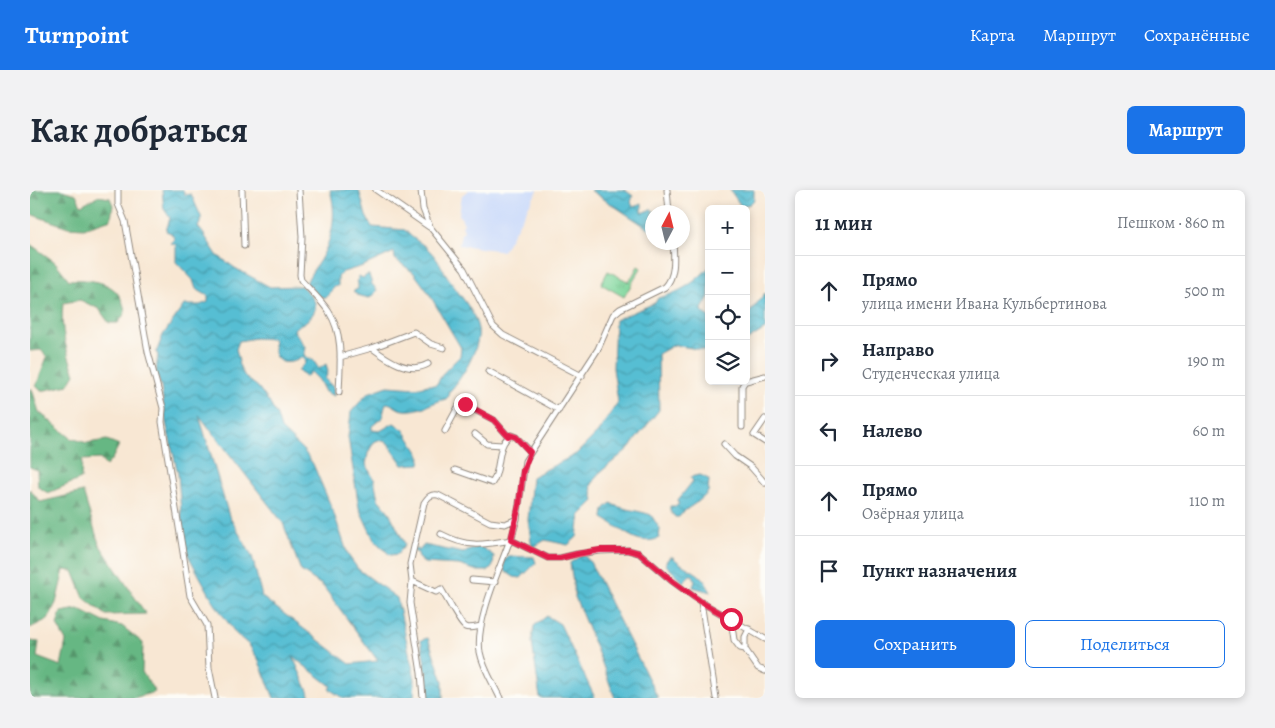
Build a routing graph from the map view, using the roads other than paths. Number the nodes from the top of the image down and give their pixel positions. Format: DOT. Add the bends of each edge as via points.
graph roads {
  1 [pos="118,190"];
  2 [pos="242,190"];
  3 [pos="299,190"];
  4 [pos="376,190"];
  5 [pos="421,190"];
  6 [pos="667,190"];
  7 [pos="668,205"];
  8 [pos="430,227"];
  9 [pos="244,246"];
  10 [pos="673,250"];
  11 [pos="372,348"];
  12 [pos="444,348"];
  13 [pos="340,357"];
  14 [pos="428,364"];
  15 [pos="488,371"];
  16 [pos="582,376"];
  17 [pos="765,376"];
  18 [pos="750,380"];
  19 [pos="743,385"];
  20 [pos="339,392"];
  21 [pos="559,410"];
  22 [pos="765,419"];
  23 [pos="742,427"];
  24 [pos="445,432"];
  25 [pos="475,434"];
  26 [pos="508,436"];
  27 [pos="765,442"];
  28 [pos="724,444"];
  29 [pos="502,445"];
  30 [pos="530,452"];
  31 [pos="456,470"];
  32 [pos="765,483"];
  33 [pos="517,519"];
  34 [pos="441,534"];
  35 [pos="511,540"];
  36 [pos="472,580"];
  37 [pos="412,581"];
  38 [pos="494,582"];
  39 [pos="701,602"];
  40 [pos="731,619"];
  41 [pos="481,626"];
  42 [pos="749,629"];
  43 [pos="765,639"];
  44 [pos="742,649"];
  45 [pos="765,671"];
  46 [pos="215,698"];
  47 [pos="423,698"];
  48 [pos="500,698"];
  49 [pos="716,698"];
  1 -- 46 [label="street" via="118,204 125,221 148,352 163,408 162,422 190,596 207,625 209,668"];
  2 -- 9 [label="street"];
  3 -- 13 [label="street" via="300,280 322,303 334,322"];
  4 -- 8 [label="street"];
  5 -- 8 [label="street"];
  6 -- 7 [label="street"];
  8 -- 16 [label="street" via="464,269 497,330"];
  10 -- 16 [label="street" via="669,282 613,315"];
  11 -- 12 [label="street" via="414,332 431,344"];
  11 -- 13 [label="street"];
  11 -- 14 [label="street" via="409,368"];
  13 -- 20 [label="street"];
  15 -- 21 [label="street"];
  16 -- 21 [label="street"];
  17 -- 18 [label="street"];
  19 -- 23 [label="street"];
  21 -- 30 [label="street"];
  22 -- 27 [label="street" via="754,435"];
  24 -- 26 [label="street" via="458,406 465,404 494,420"];
  25 -- 29 [label="street" via="487,444"];
  26 -- 29 [label="street"];
  26 -- 30 [label="street" via="516,437"];
  28 -- 32 [label="street"];
  29 -- 31 [label="street" via="493,482"];
  30 -- 33 [label="street" via="523,471"];
  33 -- 35 [label="street"];
  33 -- 37 [label="street" via="505,524 490,522 442,496 432,494 422,510 410,564"];
  34 -- 35 [label="street" via="466,544"];
  35 -- 38 [label="street"];
  35 -- 39 [label="street" via="548,558 600,550 639,553"];
  36 -- 38 [label="street"];
  37 -- 41 [label="street" via="436,592 441,589 465,628"];
  37 -- 47 [label="street" via="410,604"];
  38 -- 41 [label="street"];
  39 -- 40 [label="street"];
  39 -- 49 [label="street"];
  40 -- 42 [label="street"];
  40 -- 44 [label="street" via="734,640"];
  41 -- 48 [label="street" via="480,654"];
  42 -- 43 [label="street"];
  42 -- 44 [label="street"];
  44 -- 45 [label="street" via="758,668"];
}
